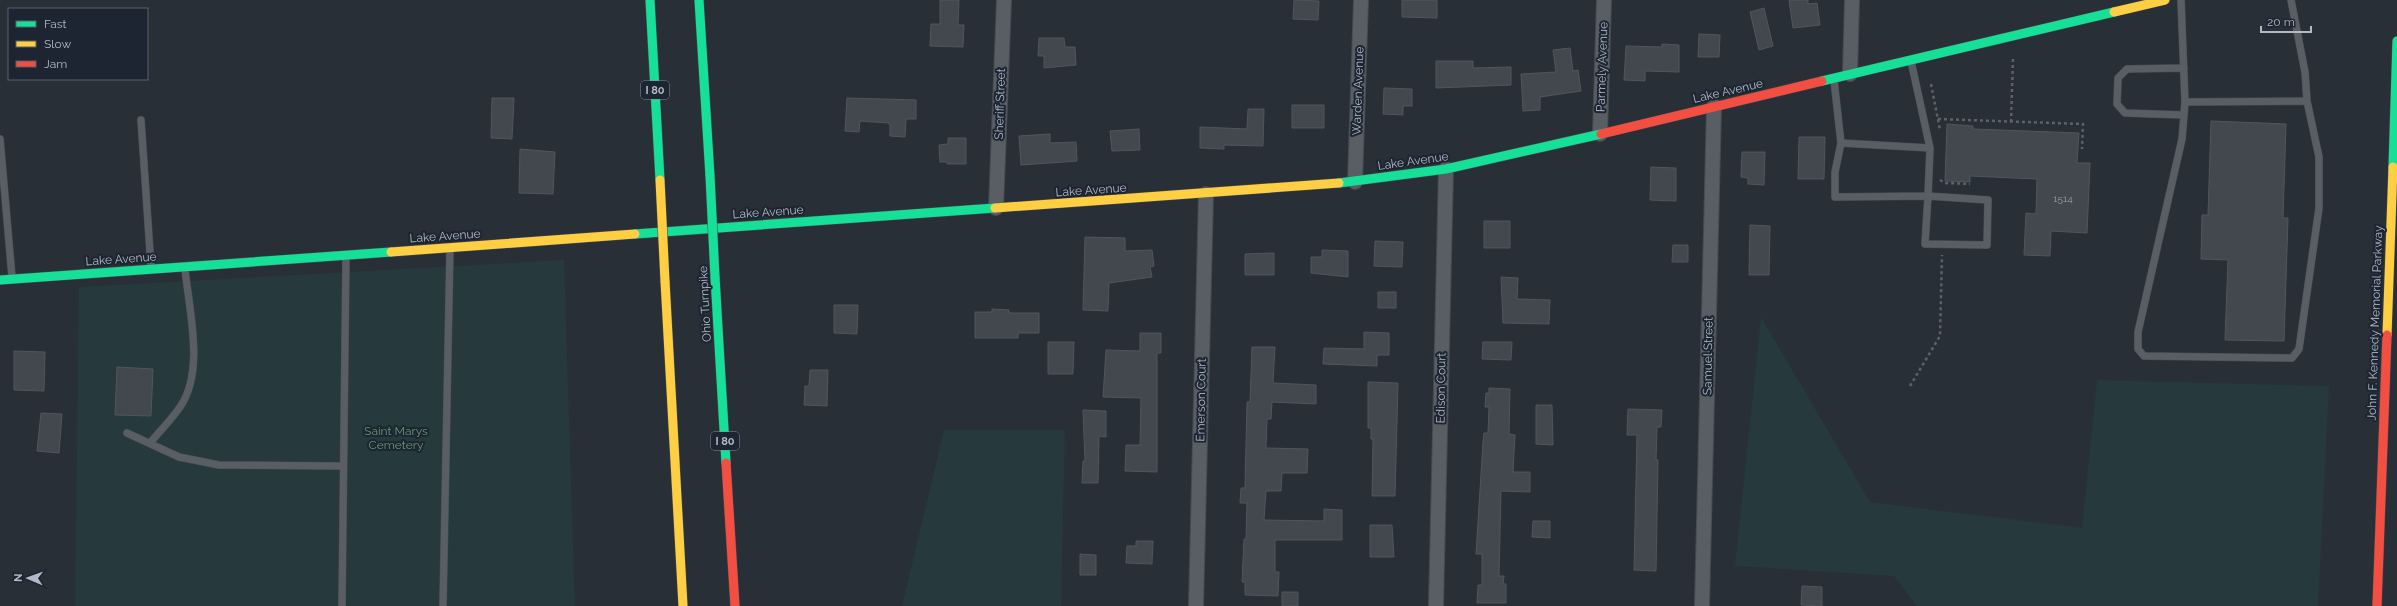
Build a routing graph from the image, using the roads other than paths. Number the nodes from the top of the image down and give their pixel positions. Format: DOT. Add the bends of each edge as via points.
graph roads {
  1 [pos="650,0"];
  2 [pos="699,0"];
  3 [pos="1004,0"];
  4 [pos="1361,0"];
  5 [pos="1604,0"];
  6 [pos="1852,0"];
  7 [pos="2165,0"];
  8 [pos="2181,0"];
  9 [pos="2291,0"];
  10 [pos="2106,7"];
  11 [pos="2397,41"];
  12 [pos="1910,59"];
  13 [pos="2184,68"];
  14 [pos="1850,74"];
  15 [pos="1834,78"];
  16 [pos="2307,101"];
  17 [pos="2185,102"];
  18 [pos="1714,106"];
  19 [pos="2184,115"];
  20 [pos="141,120"];
  21 [pos="1600,134"];
  22 [pos="0,139"];
  23 [pos="1841,143"];
  24 [pos="1930,148"];
  25 [pos="1446,170"];
  26 [pos="1355,182"];
  27 [pos="1206,194"];
  28 [pos="1928,196"];
  29 [pos="996,208"];
  30 [pos="8,231"];
  31 [pos="0,232"];
  32 [pos="450,248"];
  33 [pos="346,255"];
  34 [pos="184,267"];
  35 [pos="151,269"];
  36 [pos="12,279"];
  37 [pos="0,280"];
  38 [pos="127,433"];
  39 [pos="150,443"];
  40 [pos="343,466"];
  41 [pos="342,606"];
  42 [pos="443,606"];
  43 [pos="683,606"];
  44 [pos="735,606"];
  45 [pos="1196,606"];
  46 [pos="1436,606"];
  47 [pos="1702,606"];
  48 [pos="2377,606"];
  1 -- 43 [label="main road, I 80, bridge"];
  2 -- 44 [label="main road, Ohio Turnpike / I 80, bridge"];
  3 -- 29 [label="street, Sheriff Street"];
  4 -- 26 [label="street, Warden Avenue"];
  5 -- 21 [label="street, Parmely Avenue"];
  6 -- 14 [label="street"];
  7 -- 10 [label="main road, Lake Avenue"];
  8 -- 13 [label="lane"];
  9 -- 16 [label="lane" via="2305,72"];
  10 -- 12 [label="main road, Lake Avenue"];
  11 -- 48 [label="main road, John F. Kennedy Memorial Parkway"];
  12 -- 14 [label="main road, Lake Avenue"];
  12 -- 24 [label="lane"];
  13 -- 17 [label="lane"];
  13 -- 19 [label="lane" via="2127,69 2118,78 2117,104 2124,113"];
  14 -- 15 [label="main road, Lake Avenue"];
  15 -- 18 [label="main road, Lake Avenue"];
  15 -- 23 [label="lane"];
  16 -- 17 [label="lane"];
  16 -- 19 [label="lane" via="2319,157 2319,208 2299,349 2292,358 2144,356 2138,349 2138,332 2182,139"];
  17 -- 19 [label="lane"];
  18 -- 21 [label="main road, Lake Avenue"];
  18 -- 47 [label="street, Samuel Street"];
  20 -- 35 [label="lane"];
  21 -- 25 [label="main road, Lake Avenue"];
  22 -- 30 [label="lane"];
  23 -- 24 [label="lane"];
  23 -- 28 [label="lane" via="1835,172 1834,197"];
  24 -- 28 [label="lane"];
  25 -- 26 [label="main road, Lake Avenue"];
  25 -- 46 [label="street, Edison Court"];
  26 -- 27 [label="main road, Lake Avenue"];
  27 -- 29 [label="main road, Lake Avenue"];
  27 -- 45 [label="street, Emerson Court"];
  28 -- 28 [label="lane" via="1925,244 1987,245 1988,200"];
  29 -- 32 [label="main road, Lake Avenue"];
  30 -- 31 [label="lane"];
  30 -- 36 [label="lane"];
  32 -- 33 [label="main road, Lake Avenue"];
  32 -- 42 [label="lane"];
  33 -- 34 [label="main road, Lake Avenue"];
  33 -- 40 [label="lane"];
  34 -- 35 [label="main road, Lake Avenue"];
  34 -- 39 [label="lane" via="194,349 192,375 180,407"];
  35 -- 36 [label="main road, Lake Avenue"];
  36 -- 37 [label="main road, Lake Avenue"];
  38 -- 39 [label="lane"];
  39 -- 40 [label="lane" via="179,457 219,465"];
  40 -- 41 [label="lane"];
}
